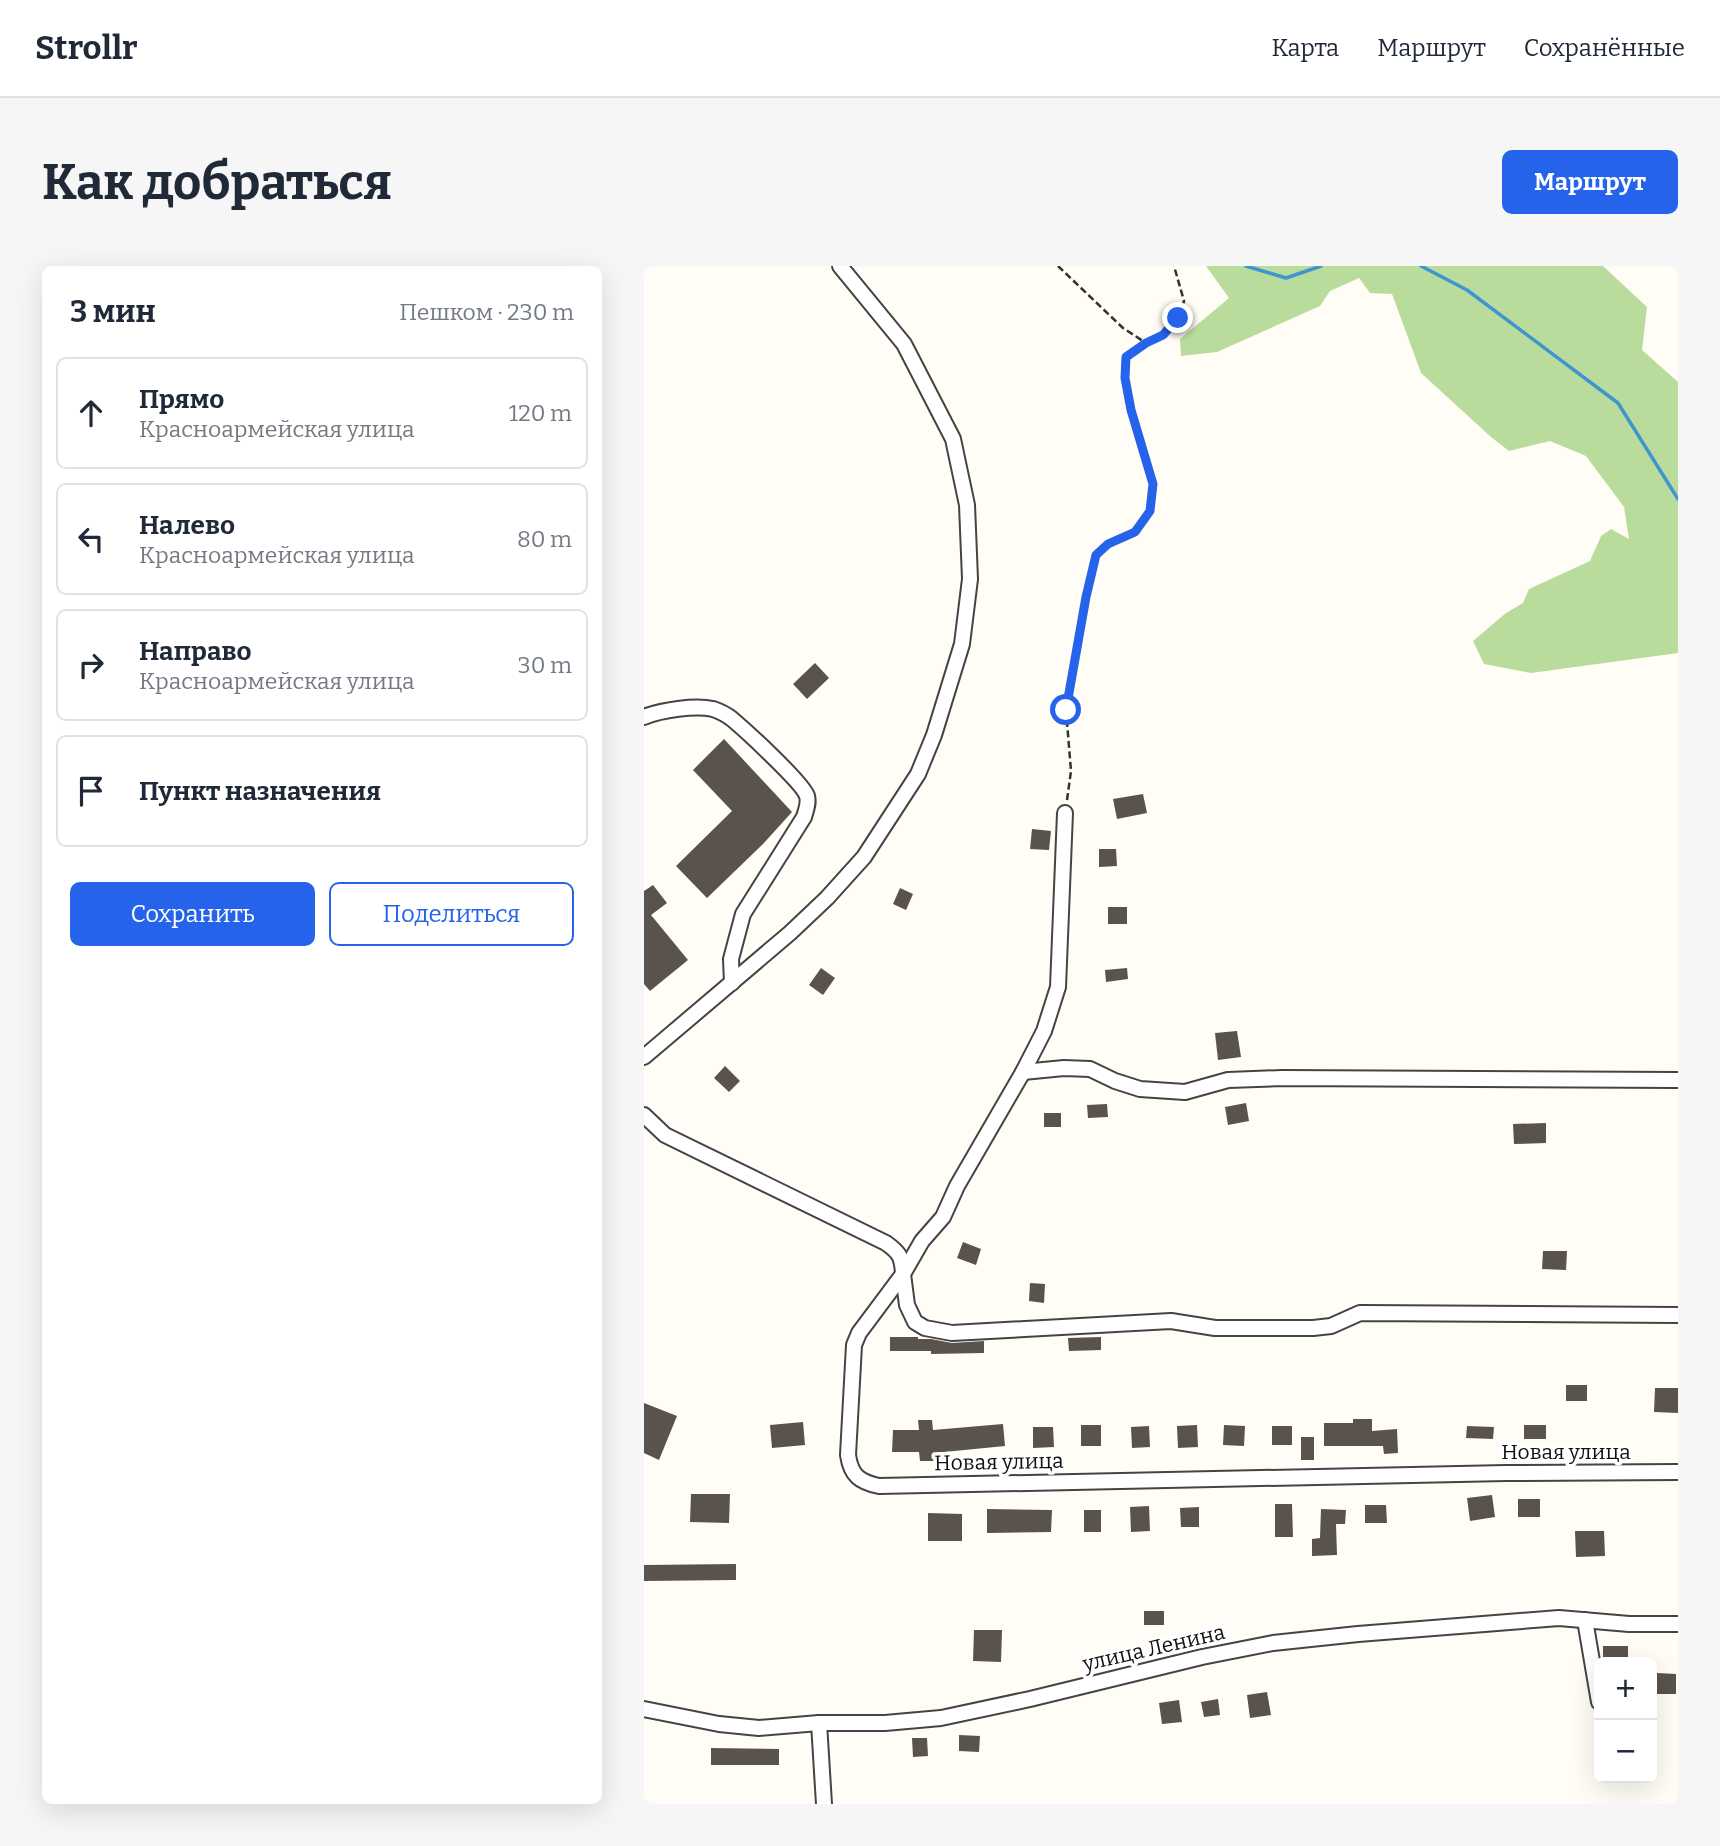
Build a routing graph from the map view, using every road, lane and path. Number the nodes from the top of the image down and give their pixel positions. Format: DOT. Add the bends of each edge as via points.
graph roads {
  1 [pos="840,266"];
  2 [pos="1058,266"];
  3 [pos="1174,266"];
  4 [pos="1146,343"];
  5 [pos="644,717"];
  6 [pos="1065,813"];
  7 [pos="732,983"];
  8 [pos="644,1056"];
  9 [pos="1023,1072"];
  10 [pos="1678,1080"];
  11 [pos="644,1115"];
  12 [pos="903,1274"];
  13 [pos="1678,1315"];
  14 [pos="1678,1472"];
  15 [pos="1585,1620"];
  16 [pos="1678,1624"];
  17 [pos="1594,1673"];
  18 [pos="644,1709"];
  19 [pos="819,1723"];
  20 [pos="824,1804"];
  1 -- 7 [label="street" via="904,344 953,439 967,505 970,579 962,644 918,774 864,857 827,898"];
  2 -- 4 [label="path" via="1123,328"];
  3 -- 4 [label="path" via="1184,301 1178,318 1163,335"];
  4 -- 6 [label="path" via="1126,357 1125,378 1153,484 1150,511 1135,532 1096,555 1066,710 1071,771"];
  5 -- 7 [label="street" via="677,709 715,709 730,718 807,795 804,817 743,914 731,959"];
  6 -- 9 [label="street" via="1058,987 1044,1031"];
  7 -- 8 [label="street"];
  9 -- 10 [label="street" via="1090,1069 1140,1089 1185,1092 1228,1080 1282,1078"];
  9 -- 12 [label="street" via="943,1217"];
  11 -- 12 [label="street" via="664,1135 886,1243 898,1252"];
  12 -- 13 [label="street" via="907,1305 915,1322 953,1333 1171,1321 1215,1328 1313,1328 1331,1326 1360,1313"];
  12 -- 14 [label="street, Новая улица" via="854,1345 848,1455 850,1468 864,1483"];
  15 -- 16 [label="street, улица Ленина"];
  15 -- 17 [label="street"];
  15 -- 19 [label="street, улица Ленина" via="1559,1618 1273,1643 941,1718"];
  18 -- 19 [label="street, улица Ленина" via="760,1728"];
  19 -- 20 [label="street"];
}
